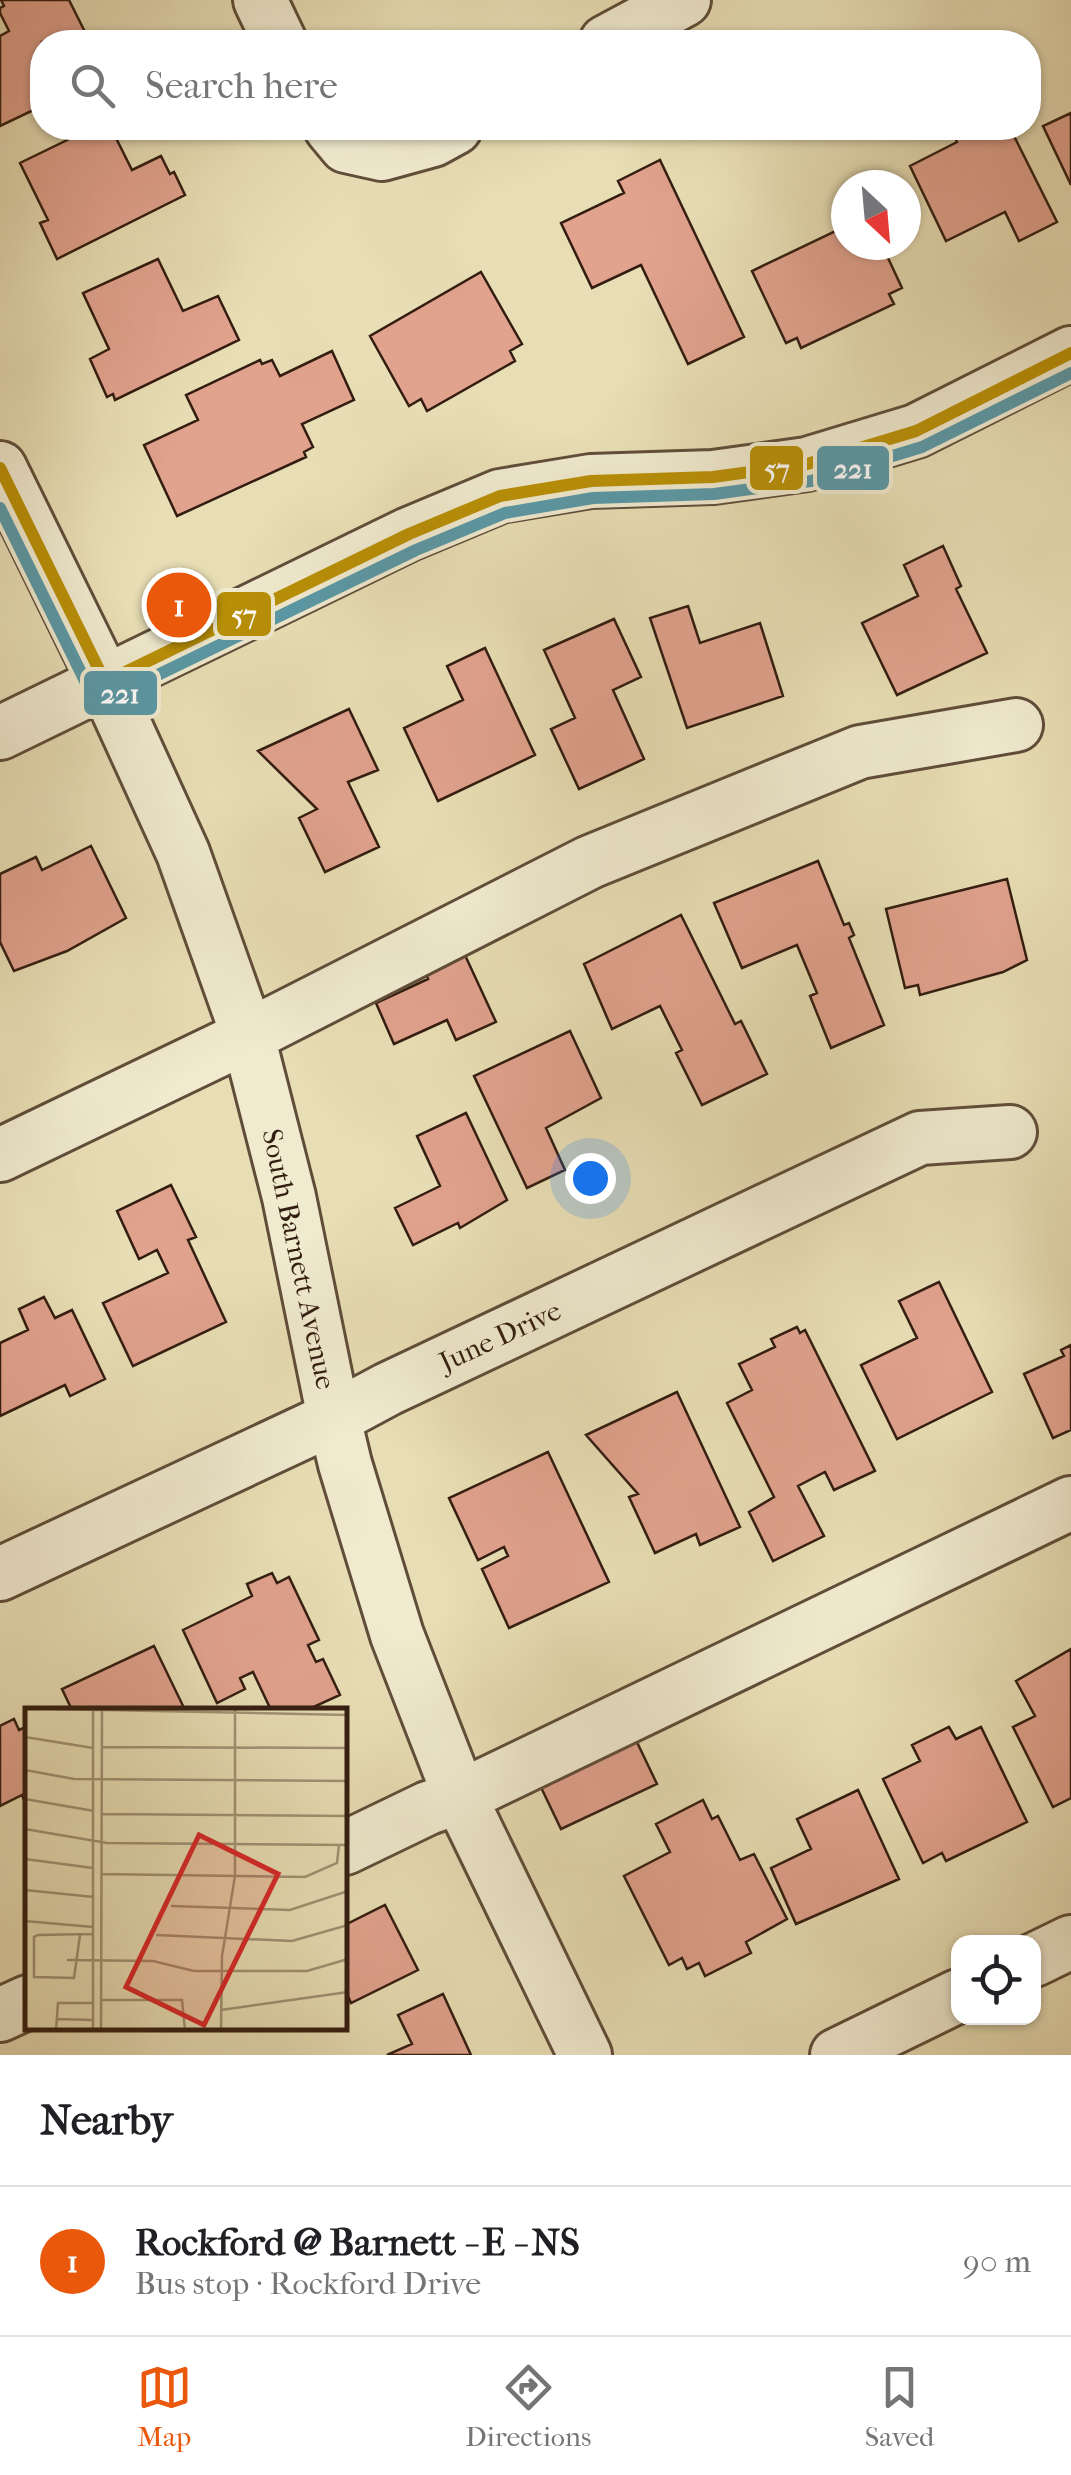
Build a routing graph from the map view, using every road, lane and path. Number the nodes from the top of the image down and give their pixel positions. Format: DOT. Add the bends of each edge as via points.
graph roads {
  1 [pos="260,0"];
  2 [pos="684,0"];
  3 [pos="274,30"];
  4 [pos="628,30"];
  5 [pos="341,140"];
  6 [pos="433,140"];
  7 [pos="1071,353"];
  8 [pos="0,468"];
  9 [pos="105,682"];
  10 [pos="1016,725"];
  11 [pos="0,733"];
  12 [pos="248,1036"];
  13 [pos="1010,1132"];
  14 [pos="0,1155"];
  15 [pos="334,1418"];
  16 [pos="1071,1503"];
  17 [pos="0,1574"];
  18 [pos="460,1796"];
  19 [pos="348,1847"];
  20 [pos="1071,1942"];
  21 [pos="1041,1957"];
  22 [pos="951,1999"];
  23 [pos="25,2003"];
  24 [pos="0,2015"];
  25 [pos="585,2055"];
  26 [pos="837,2055"];
  1 -- 3 [label="street"];
  2 -- 4 [label="street"];
  5 -- 6 [label="street" via="382,154"];
  7 -- 9 [label="street" via="916,430 807,464 713,477 592,481 500,496"];
  8 -- 9 [label="street, South Barnett Avenue"];
  9 -- 11 [label="street"];
  9 -- 12 [label="street, South Barnett Avenue" via="183,853"];
  10 -- 12 [label="street" via="860,752 590,862"];
  12 -- 14 [label="street"];
  12 -- 15 [label="street, South Barnett Avenue"];
  13 -- 15 [label="street, June Drive" via="920,1138"];
  15 -- 17 [label="street, June Drive"];
  15 -- 18 [label="street, South Barnett Avenue" via="398,1635"];
  16 -- 18 [label="street"];
  18 -- 19 [label="street"];
  18 -- 25 [label="street, South Barnett Avenue"];
  20 -- 21 [label="street"];
  22 -- 26 [label="street"];
  23 -- 24 [label="street"];
}
